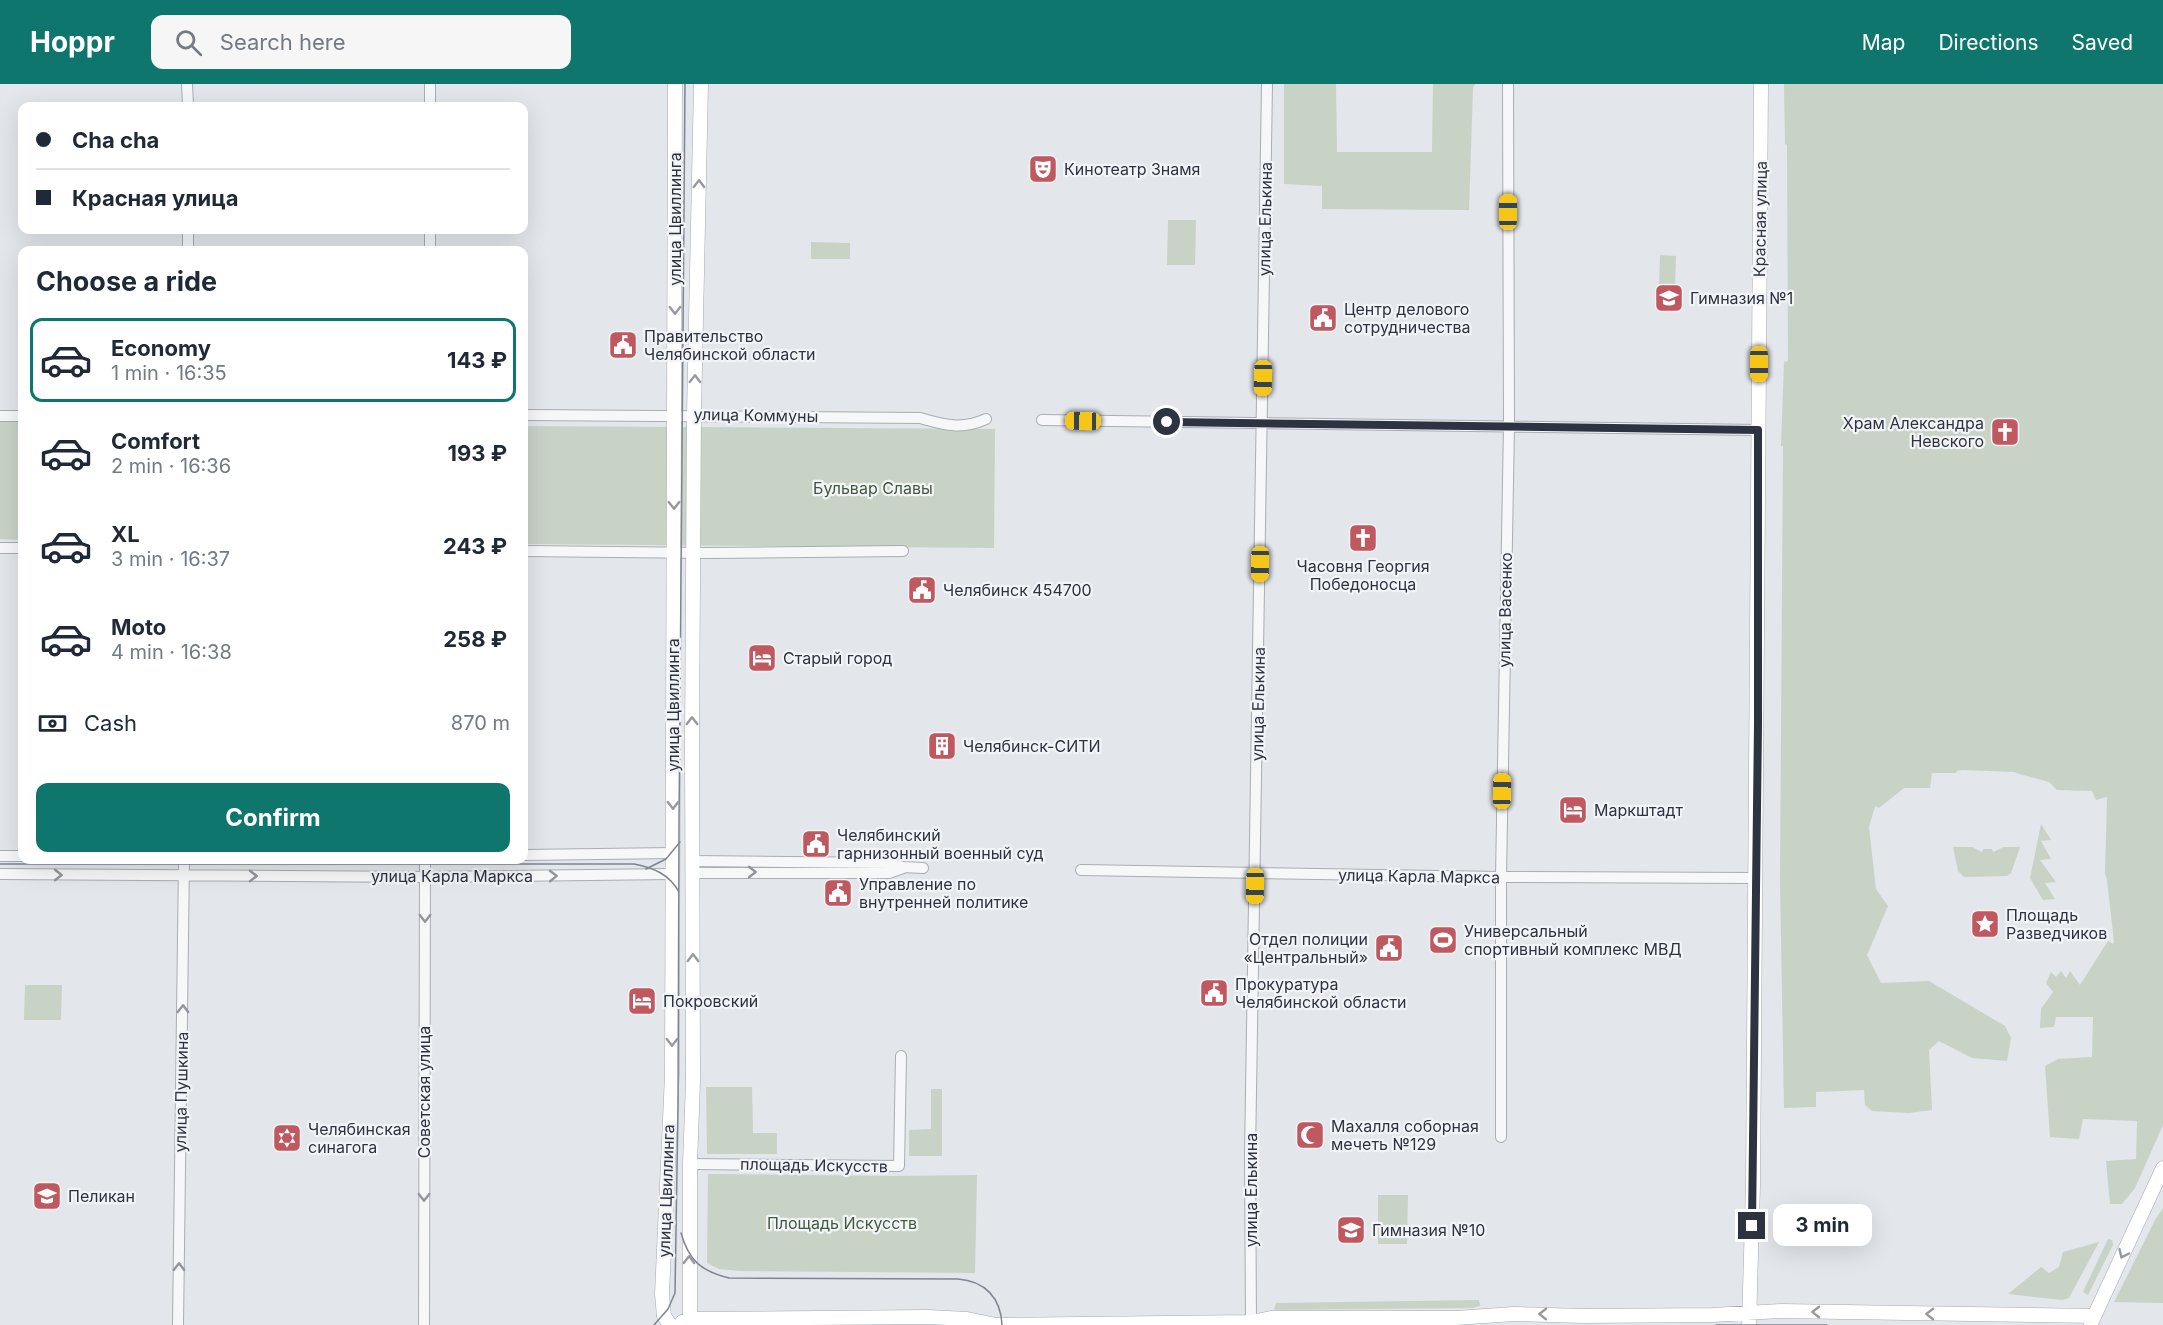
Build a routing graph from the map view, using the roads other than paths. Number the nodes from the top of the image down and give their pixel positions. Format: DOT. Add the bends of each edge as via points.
graph roads {
  1 [pos="188,84"];
  2 [pos="430,84"];
  3 [pos="675,84"];
  4 [pos="701,84"];
  5 [pos="1267,84"];
  6 [pos="1508,84"];
  7 [pos="1761,84"];
  8 [pos="188,102"];
  9 [pos="430,102"];
  10 [pos="674,414"];
  11 [pos="694,414"];
  12 [pos="528,415"];
  13 [pos="0,416"];
  14 [pos="18,416"];
  15 [pos="986,419"];
  16 [pos="1042,420"];
  17 [pos="1262,424"];
  18 [pos="1509,426"];
  19 [pos="1758,430"];
  20 [pos="0,548"];
  21 [pos="18,548"];
  22 [pos="528,551"];
  23 [pos="903,551"];
  24 [pos="674,552"];
  25 [pos="694,552"];
  26 [pos="673,853"];
  27 [pos="528,855"];
  28 [pos="0,856"];
  29 [pos="18,856"];
  30 [pos="184,864"];
  31 [pos="425,864"];
  32 [pos="693,867"];
  33 [pos="922,868"];
  34 [pos="1081,870"];
  35 [pos="1255,873"];
  36 [pos="0,874"];
  37 [pos="672,874"];
  38 [pos="185,876"];
  39 [pos="425,877"];
  40 [pos="1501,877"];
  41 [pos="1756,878"];
  42 [pos="900,1056"];
  43 [pos="1502,1137"];
  44 [pos="690,1164"];
  45 [pos="2163,1168"];
  46 [pos="2163,1193"];
  47 [pos="2148,1201"];
  48 [pos="1749,1318"];
  49 [pos="2092,1320"];
  50 [pos="689,1322"];
  51 [pos="1251,1323"];
  52 [pos="178,1325"];
  53 [pos="424,1325"];
  54 [pos="672,1325"];
  55 [pos="997,1325"];
  56 [pos="1003,1325"];
  1 -- 8 [label="street"];
  2 -- 9 [label="street"];
  3 -- 10 [label="main road, улица Цвиллинга, one-way"];
  11 -- 4 [label="main road, улица Цвиллинга, one-way"];
  5 -- 17 [label="street, улица Елькина"];
  6 -- 18 [label="street, улица Васенко"];
  7 -- 19 [label="main road, Красная улица"];
  10 -- 11 [label="street, улица Коммуны"];
  10 -- 12 [label="street, улица Коммуны"];
  10 -- 24 [label="main road, улица Цвиллинга, one-way"];
  11 -- 15 [label="street, улица Коммуны" via="920,418 971,426"];
  11 -- 25 [label="main road, улица Цвиллинга"];
  13 -- 14 [label="street"];
  16 -- 17 [label="street"];
  17 -- 18 [label="street"];
  17 -- 35 [label="street, улица Елькина"];
  18 -- 19 [label="street"];
  18 -- 40 [label="street, улица Васенко"];
  19 -- 41 [label="main road, Красная улица"];
  20 -- 21 [label="street"];
  22 -- 24 [label="street"];
  23 -- 25 [label="street"];
  24 -- 25 [label="street"];
  24 -- 26 [label="main road, улица Цвиллинга, one-way"];
  32 -- 25 [label="main road, улица Цвиллинга, one-way"];
  26 -- 27 [label="street, улица Карла Маркса"];
  26 -- 32 [label="main road, улица Карла Маркса"];
  26 -- 37 [label="main road, улица Цвиллинга"];
  28 -- 29 [label="street"];
  30 -- 38 [label="street, улица Пушкина"];
  31 -- 39 [label="street, Советская улица"];
  32 -- 33 [label="street, улица Карла Маркса" via="889,863"];
  32 -- 37 [label="main road, улица Карла Маркса"];
  44 -- 32 [label="main road, улица Цвиллинга, one-way"];
  34 -- 35 [label="street, улица Карла Маркса"];
  35 -- 40 [label="street, улица Карла Маркса"];
  35 -- 51 [label="street, улица Елькина"];
  36 -- 38 [label="street, улица Карла Маркса, one-way"];
  39 -- 37 [label="street, улица Карла Маркса, one-way"];
  37 -- 54 [label="main road, улица Цвиллинга, one-way" via="672,1075 662,1294 664,1316"];
  38 -- 39 [label="street, улица Карла Маркса, one-way"];
  52 -- 38 [label="street, улица Пушкина, one-way"];
  39 -- 53 [label="street, Советская улица, one-way"];
  40 -- 41 [label="street, улица Карла Маркса"];
  40 -- 43 [label="street, улица Васенко"];
  41 -- 48 [label="main road, Красная улица"];
  42 -- 44 [label="street, площадь Искусств" via="899,1167"];
  50 -- 44 [label="main road, улица Цвиллинга, one-way"];
  45 -- 47 [label="main road"];
  46 -- 47 [label="main road"];
  47 -- 49 [label="main road, one-way"];
  49 -- 48 [label="main road, one-way"];
  48 -- 51 [label="main road, one-way" via="1496,1314 1271,1318"];
  50 -- 54 [label="main road"];
  50 -- 55 [label="main road" via="928,1317"];
  51 -- 56 [label="main road"];
  55 -- 56 [label="main road"];
}
